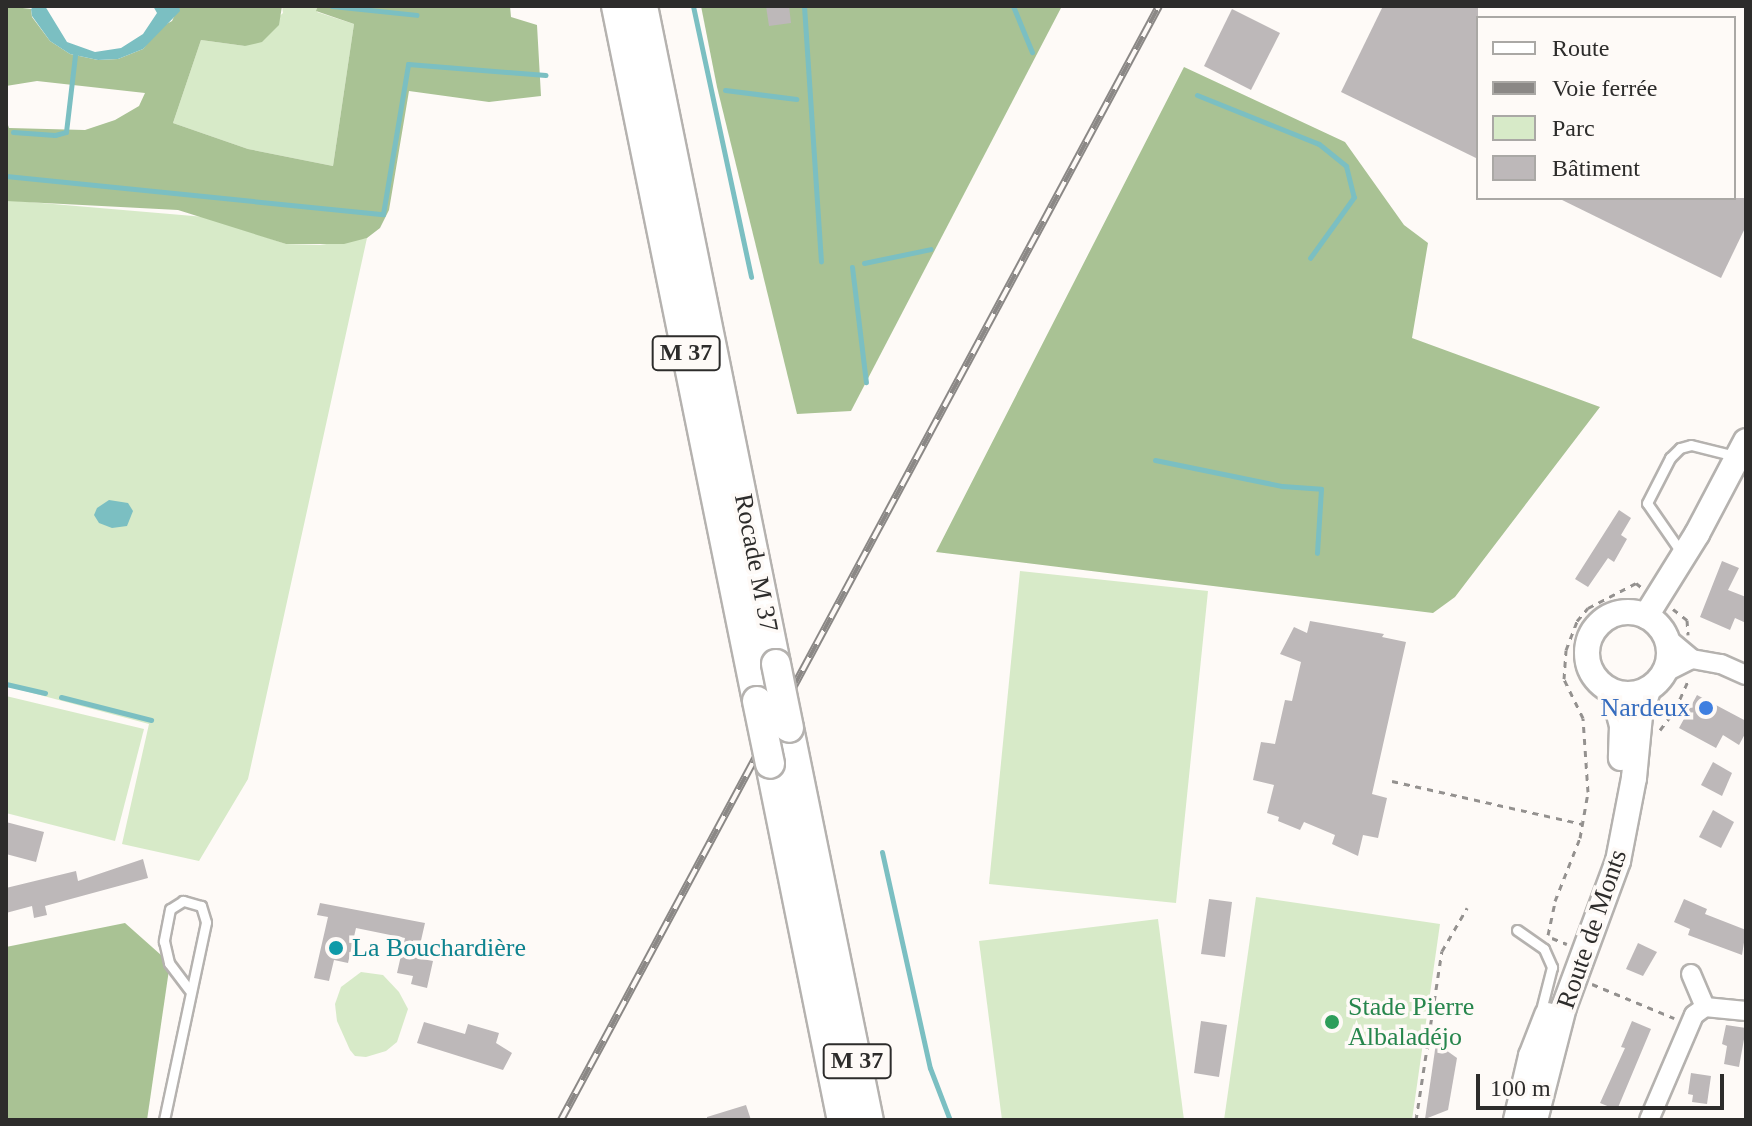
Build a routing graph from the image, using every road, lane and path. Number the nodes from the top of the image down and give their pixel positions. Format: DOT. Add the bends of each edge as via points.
graph roads {
  1 [pos="616,6"];
  2 [pos="643,6"];
  3 [pos="1742,449"];
  4 [pos="1684,556"];
  5 [pos="1636,583"];
  6 [pos="1646,616"];
  7 [pos="1667,638"];
  8 [pos="1692,659"];
  9 [pos="1746,675"];
  10 [pos="1656,681"];
  11 [pos="1613,692"];
  12 [pos="1392,781"];
  13 [pos="1583,824"];
  14 [pos="1467,908"];
  15 [pos="1517,930"];
  16 [pos="1544,949"];
  17 [pos="1691,974"];
  18 [pos="1586,981"];
  19 [pos="189,990"];
  20 [pos="845,1002"];
  21 [pos="1705,1007"];
  22 [pos="1746,1011"];
  23 [pos="1688,1024"];
  24 [pos="828,1051"];
  25 [pos="1531,1056"];
  26 [pos="164,1120"];
  27 [pos="829,1120"];
  28 [pos="842,1120"];
  29 [pos="869,1120"];
  30 [pos="887,1120"];
  31 [pos="1416,1120"];
  32 [pos="1516,1120"];
  33 [pos="1535,1120"];
  34 [pos="1649,1120"];
  1 -- 24 [label="highway, Rocade M 37 / M 37, bridge"];
  2 -- 20 [label="highway, Rocade M 37 / M 37, bridge"];
  3 -- 4 [label="main road"];
  3 -- 4 [label="lane" via="1691,445 1670,458 1647,503"];
  4 -- 6 [label="main road"];
  5 -- 13 [label="path" via="1588,608 1566,650 1564,679 1583,718 1588,772"];
  6 -- 7 [label="main road"];
  6 -- 11 [label="main road" via="1620,612 1597,625 1590,636 1592,674"];
  7 -- 8 [label="street"];
  7 -- 10 [label="main road" via="1669,659"];
  8 -- 9 [label="street"];
  8 -- 10 [label="street"];
  10 -- 11 [label="main road" via="1625,694"];
  10 -- 33 [label="main road, Route de Monts" via="1640,716 1618,861 1564,1007"];
  11 -- 25 [label="main road, Route de Monts" via="1623,737 1610,833 1587,911"];
  12 -- 13 [label="path"];
  13 -- 16 [label="path"];
  14 -- 31 [label="path" via="1442,951"];
  15 -- 16 [label="lane"];
  16 -- 25 [label="lane" via="1552,967"];
  17 -- 21 [label="street"];
  18 -- 23 [label="path"];
  19 -- 19 [label="lane" via="205,913 192,901 183,901 170,909 164,941 169,963"];
  19 -- 26 [label="lane"];
  20 -- 29 [label="highway, Rocade M 37 / M 37"];
  20 -- 30 [label="highway"];
  21 -- 22 [label="street"];
  21 -- 23 [label="street"];
  23 -- 34 [label="street"];
  24 -- 27 [label="highway"];
  24 -- 28 [label="highway, Rocade M 37 / M 37"];
  25 -- 32 [label="main road, Route de Monts"];
}
